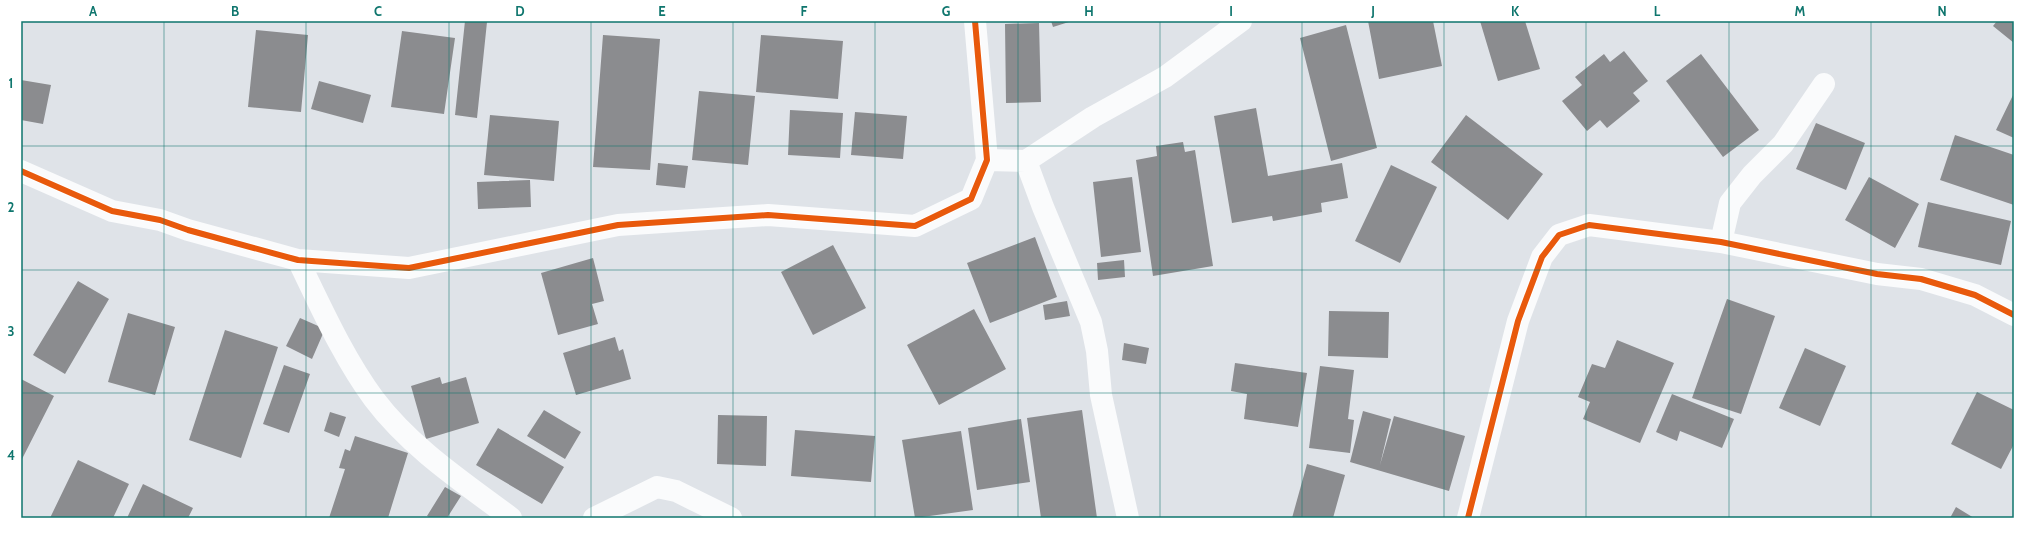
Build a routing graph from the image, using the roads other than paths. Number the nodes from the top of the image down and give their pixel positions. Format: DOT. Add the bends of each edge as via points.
graph roads {
  1 [pos="975,21"];
  2 [pos="1241,21"];
  3 [pos="1824,84"];
  4 [pos="987,160"];
  5 [pos="1026,161"];
  6 [pos="21,171"];
  7 [pos="1721,242"];
  8 [pos="298,260"];
  9 [pos="2014,315"];
  10 [pos="511,518"];
  11 [pos="594,518"];
  12 [pos="730,518"];
  13 [pos="1128,518"];
  14 [pos="1468,518"];
  1 -- 4 [label="street"];
  2 -- 5 [label="street" via="1165,76"];
  3 -- 7 [label="street" via="1783,144 1752,175 1730,203"];
  4 -- 5 [label="street"];
  4 -- 8 [label="street" via="971,199 916,226 768,215 618,225 409,268"];
  5 -- 13 [label="street" via="1091,322 1097,351 1101,395"];
  6 -- 8 [label="street" via="112,210 160,220"];
  7 -- 9 [label="street" via="1877,274 1921,279 1975,295"];
  7 -- 14 [label="street" via="1589,225 1559,235 1542,257 1518,321"];
  8 -- 10 [label="street" via="342,348 374,399 421,450"];
  11 -- 12 [label="street" via="657,487 676,490"];
}
